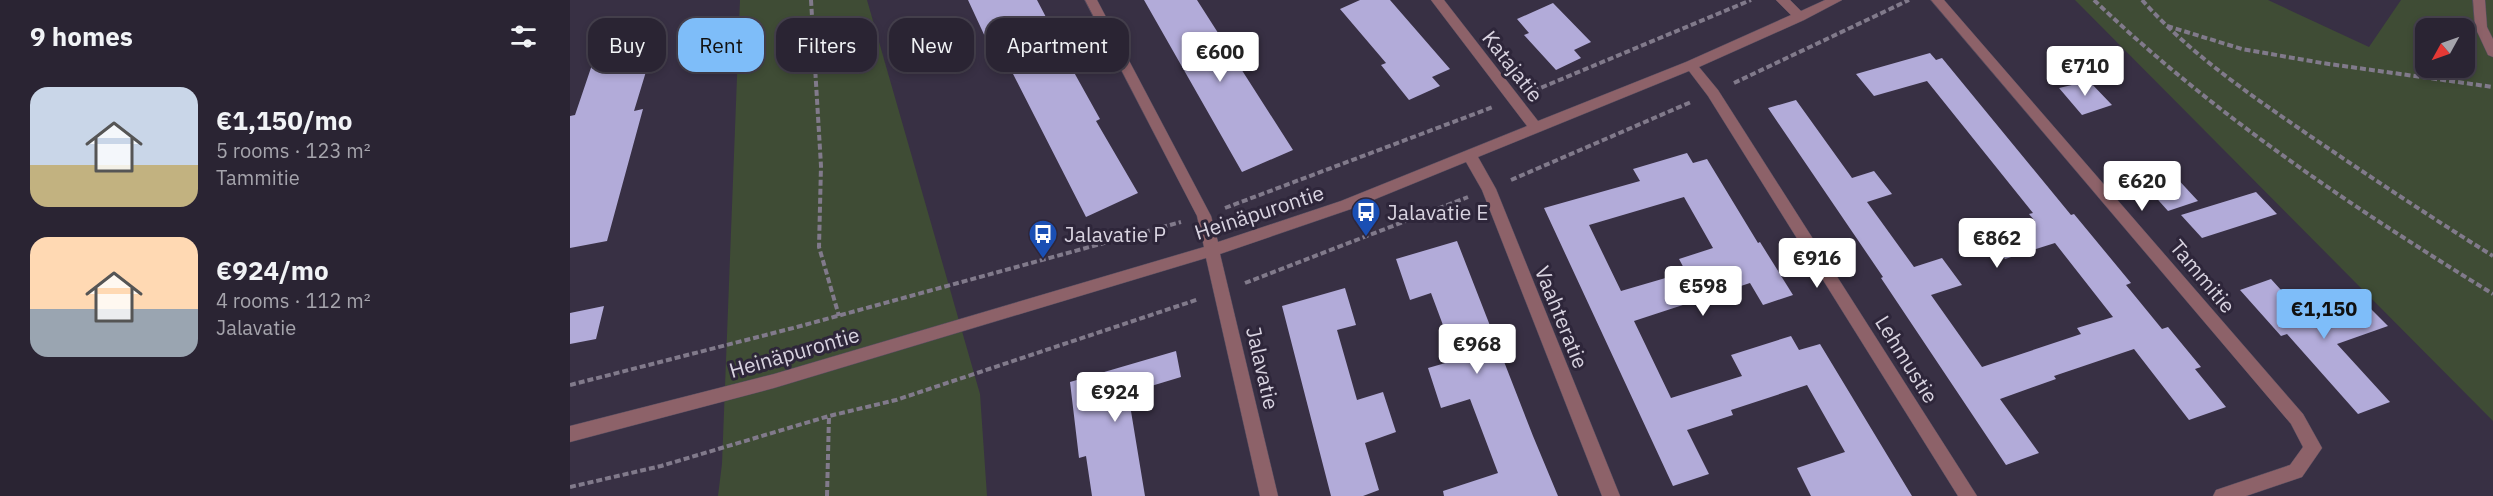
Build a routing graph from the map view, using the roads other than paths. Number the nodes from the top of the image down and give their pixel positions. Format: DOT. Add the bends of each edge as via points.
graph roads {
  1 [pos="1091,0"];
  2 [pos="1437,0"];
  3 [pos="1782,0"];
  4 [pos="1836,0"];
  5 [pos="1937,0"];
  6 [pos="2479,0"];
  7 [pos="1800,17"];
  8 [pos="2493,52"];
  9 [pos="1690,65"];
  10 [pos="1536,128"];
  11 [pos="1470,156"];
  12 [pos="1213,250"];
  13 [pos="570,435"];
  14 [pos="1269,496"];
  15 [pos="1611,496"];
  16 [pos="1968,496"];
  17 [pos="2222,496"];
  1 -- 12 [label="street, Jalavatie" via="1204,216"];
  2 -- 10 [label="street, Katajatie"];
  3 -- 7 [label="street"];
  4 -- 7 [label="street, Heinäpurontie"];
  5 -- 17 [label="street, Tammitie" via="2297,420 2313,448 2296,471"];
  6 -- 8 [label="street" via="2481,27"];
  7 -- 9 [label="street, Heinäpurontie"];
  9 -- 10 [label="street, Heinäpurontie"];
  9 -- 16 [label="street, Lehmustie" via="1713,93"];
  10 -- 11 [label="street, Heinäpurontie"];
  11 -- 12 [label="street, Heinäpurontie" via="1346,205"];
  11 -- 15 [label="street, Vaahteratie" via="1489,189"];
  12 -- 13 [label="street, Heinäpurontie" via="774,381"];
  12 -- 14 [label="street, Jalavatie"];
}
